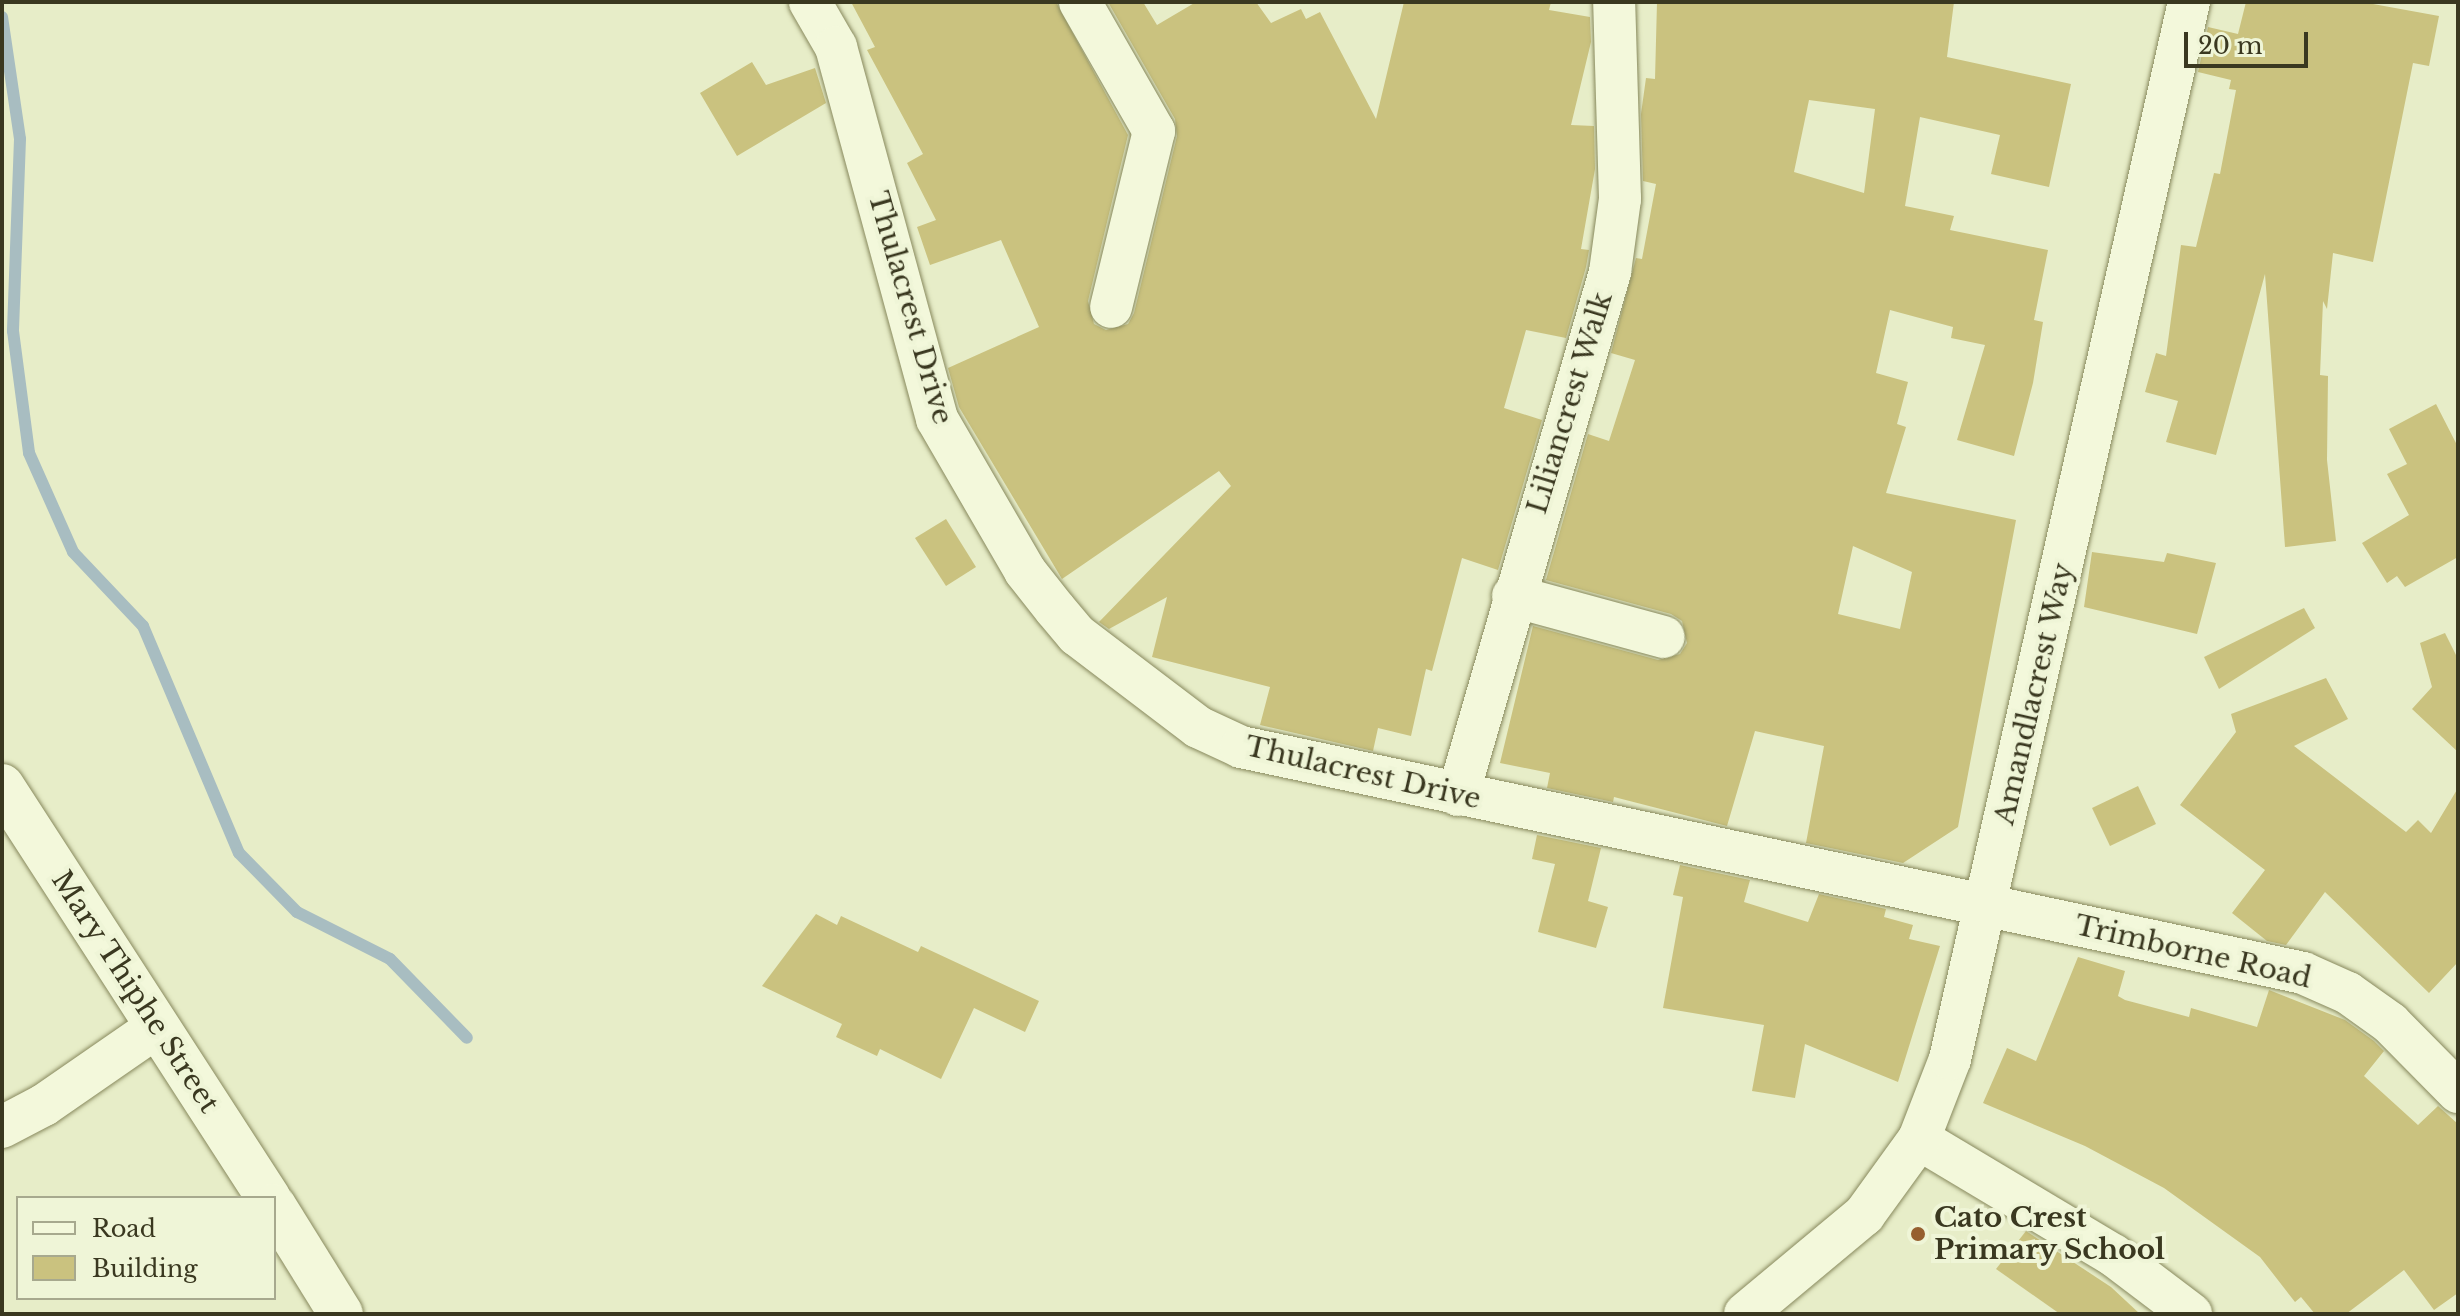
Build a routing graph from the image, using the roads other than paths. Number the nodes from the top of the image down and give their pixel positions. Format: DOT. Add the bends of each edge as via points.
graph roads {
  1 [pos="810,2"];
  2 [pos="1080,2"];
  3 [pos="1614,2"];
  4 [pos="2189,2"];
  5 [pos="1111,307"];
  6 [pos="1513,596"];
  7 [pos="1664,637"];
  8 [pos="2,786"];
  9 [pos="1458,795"];
  10 [pos="1984,907"];
  11 [pos="155,1028"];
  12 [pos="2458,1092"];
  13 [pos="2,1127"];
  14 [pos="1919,1139"];
  15 [pos="268,1196"];
  16 [pos="276,1209"];
  17 [pos="341,1314"];
  18 [pos="1745,1314"];
  19 [pos="2191,1314"];
  1 -- 9 [label="street, Thulacrest Drive" via="836,47 937,419 1025,571 1055,609 1077,635 1198,727 1241,747"];
  2 -- 5 [label="street" via="1154,131"];
  3 -- 6 [label="street, Liliancrest Walk" via="1620,199 1610,272"];
  4 -- 10 [label="street, Amandlacrest Way"];
  6 -- 7 [label="street"];
  6 -- 9 [label="street, Liliancrest Walk"];
  8 -- 11 [label="street, Mary Thiphe Street"];
  9 -- 10 [label="street, Thulacrest Drive"];
  10 -- 12 [label="street, Trimborne Road" via="2303,973 2348,993 2390,1023"];
  10 -- 14 [label="street, Amandlacrest Way" via="1950,1059"];
  11 -- 13 [label="street" via="44,1105"];
  11 -- 15 [label="street, Mary Thiphe Street"];
  14 -- 18 [label="street, Amandlacrest Way" via="1864,1215"];
  14 -- 19 [label="street" via="2113,1255"];
  16 -- 17 [label="street"];
}
